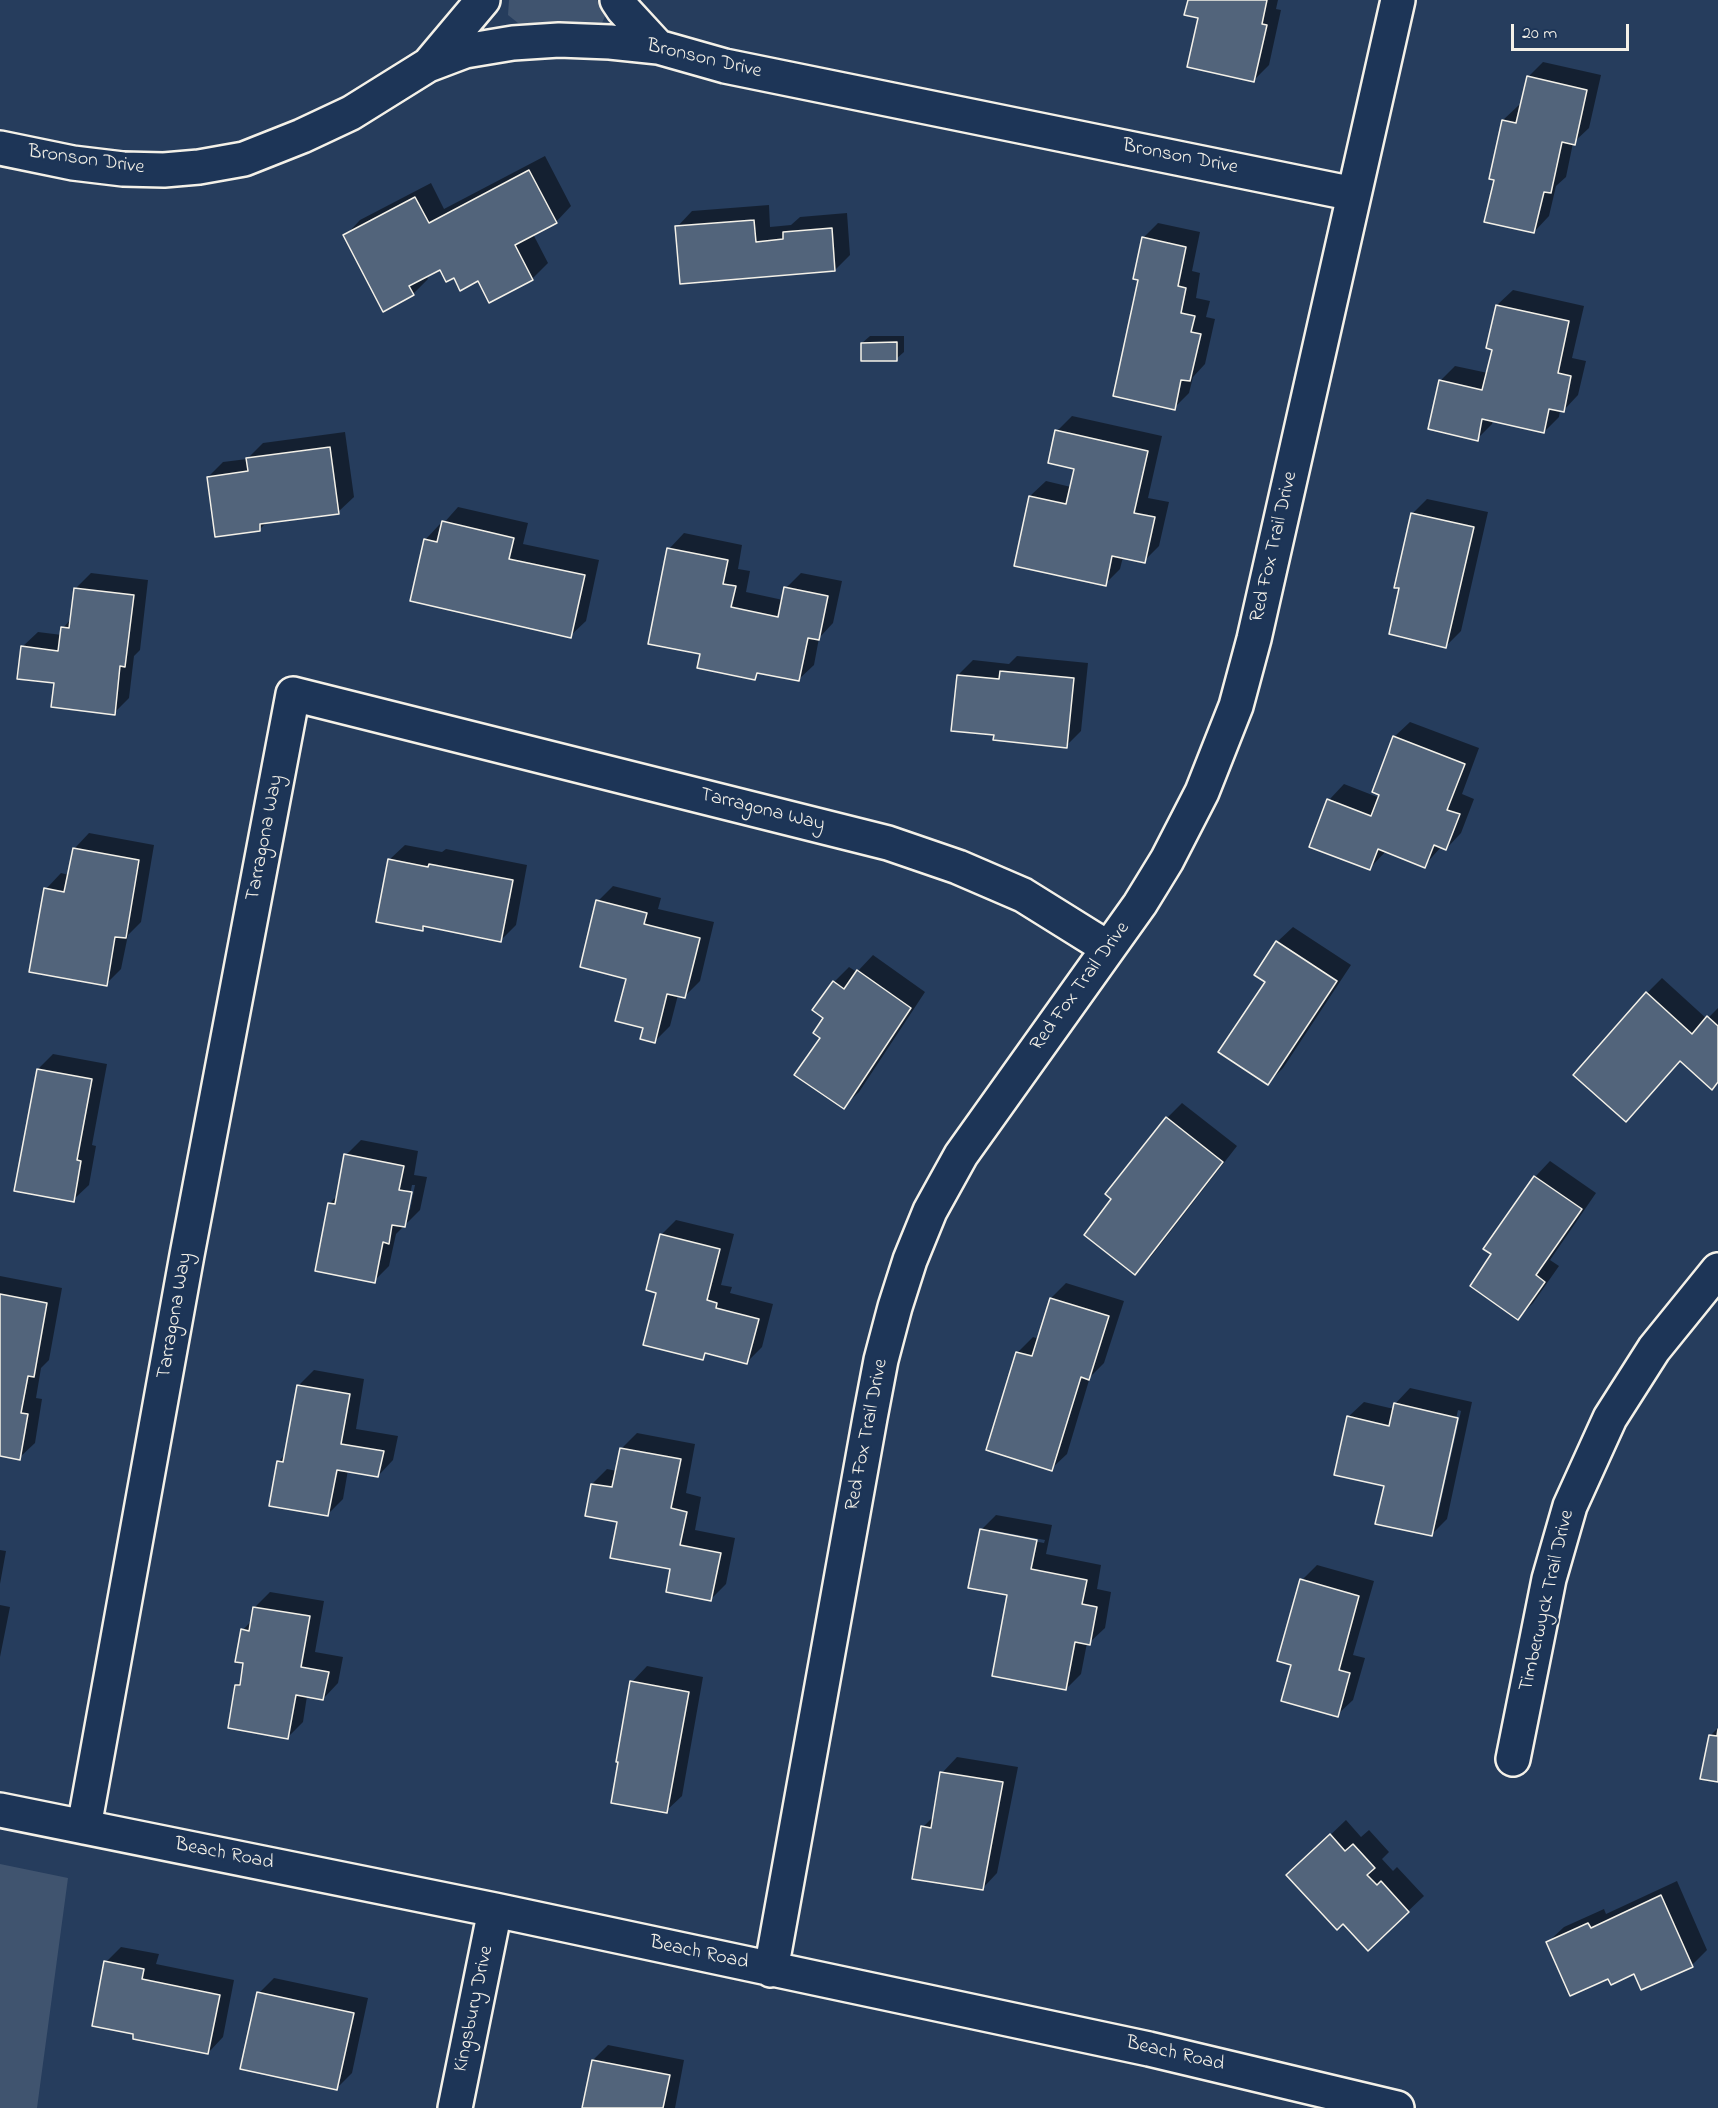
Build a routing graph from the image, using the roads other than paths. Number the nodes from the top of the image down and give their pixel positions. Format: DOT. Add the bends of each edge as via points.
graph roads {
  1 [pos="483,0"];
  2 [pos="617,0"];
  3 [pos="1398,0"];
  4 [pos="658,47"];
  5 [pos="428,65"];
  6 [pos="0,148"];
  7 [pos="1354,194"];
  8 [pos="1108,948"];
  9 [pos="1718,1270"];
  10 [pos="1513,1759"];
  11 [pos="0,1810"];
  12 [pos="84,1827"];
  13 [pos="495,1910"];
  14 [pos="771,1970"];
  15 [pos="455,2108"];
  16 [pos="1397,2108"];
  1 -- 5 [label="street"];
  2 -- 4 [label="street"];
  3 -- 7 [label="street, Red Fox Trail Drive"];
  4 -- 5 [label="street, Bronson Drive" via="559,40 513,43 465,51"];
  4 -- 7 [label="street, Bronson Drive" via="725,66"];
  5 -- 6 [label="street, Bronson Drive" via="351,113 244,159 164,170 123,169"];
  7 -- 8 [label="street, Red Fox Trail Drive" via="1236,706 1202,792 1167,860"];
  8 -- 12 [label="street, Tarragona Way" via="1023,895 888,843 293,694"];
  8 -- 14 [label="street, Red Fox Trail Drive" via="961,1155 930,1211 910,1260 881,1360"];
  9 -- 10 [label="street, Timberwyck Trail Drive" via="1654,1349 1610,1418 1570,1506 1549,1579"];
  11 -- 12 [label="street, Beach Road"];
  12 -- 13 [label="street, Beach Road"];
  13 -- 14 [label="street, Beach Road"];
  13 -- 15 [label="street, Kingsbury Drive"];
  14 -- 16 [label="street, Beach Road" via="1149,2049"];
}
